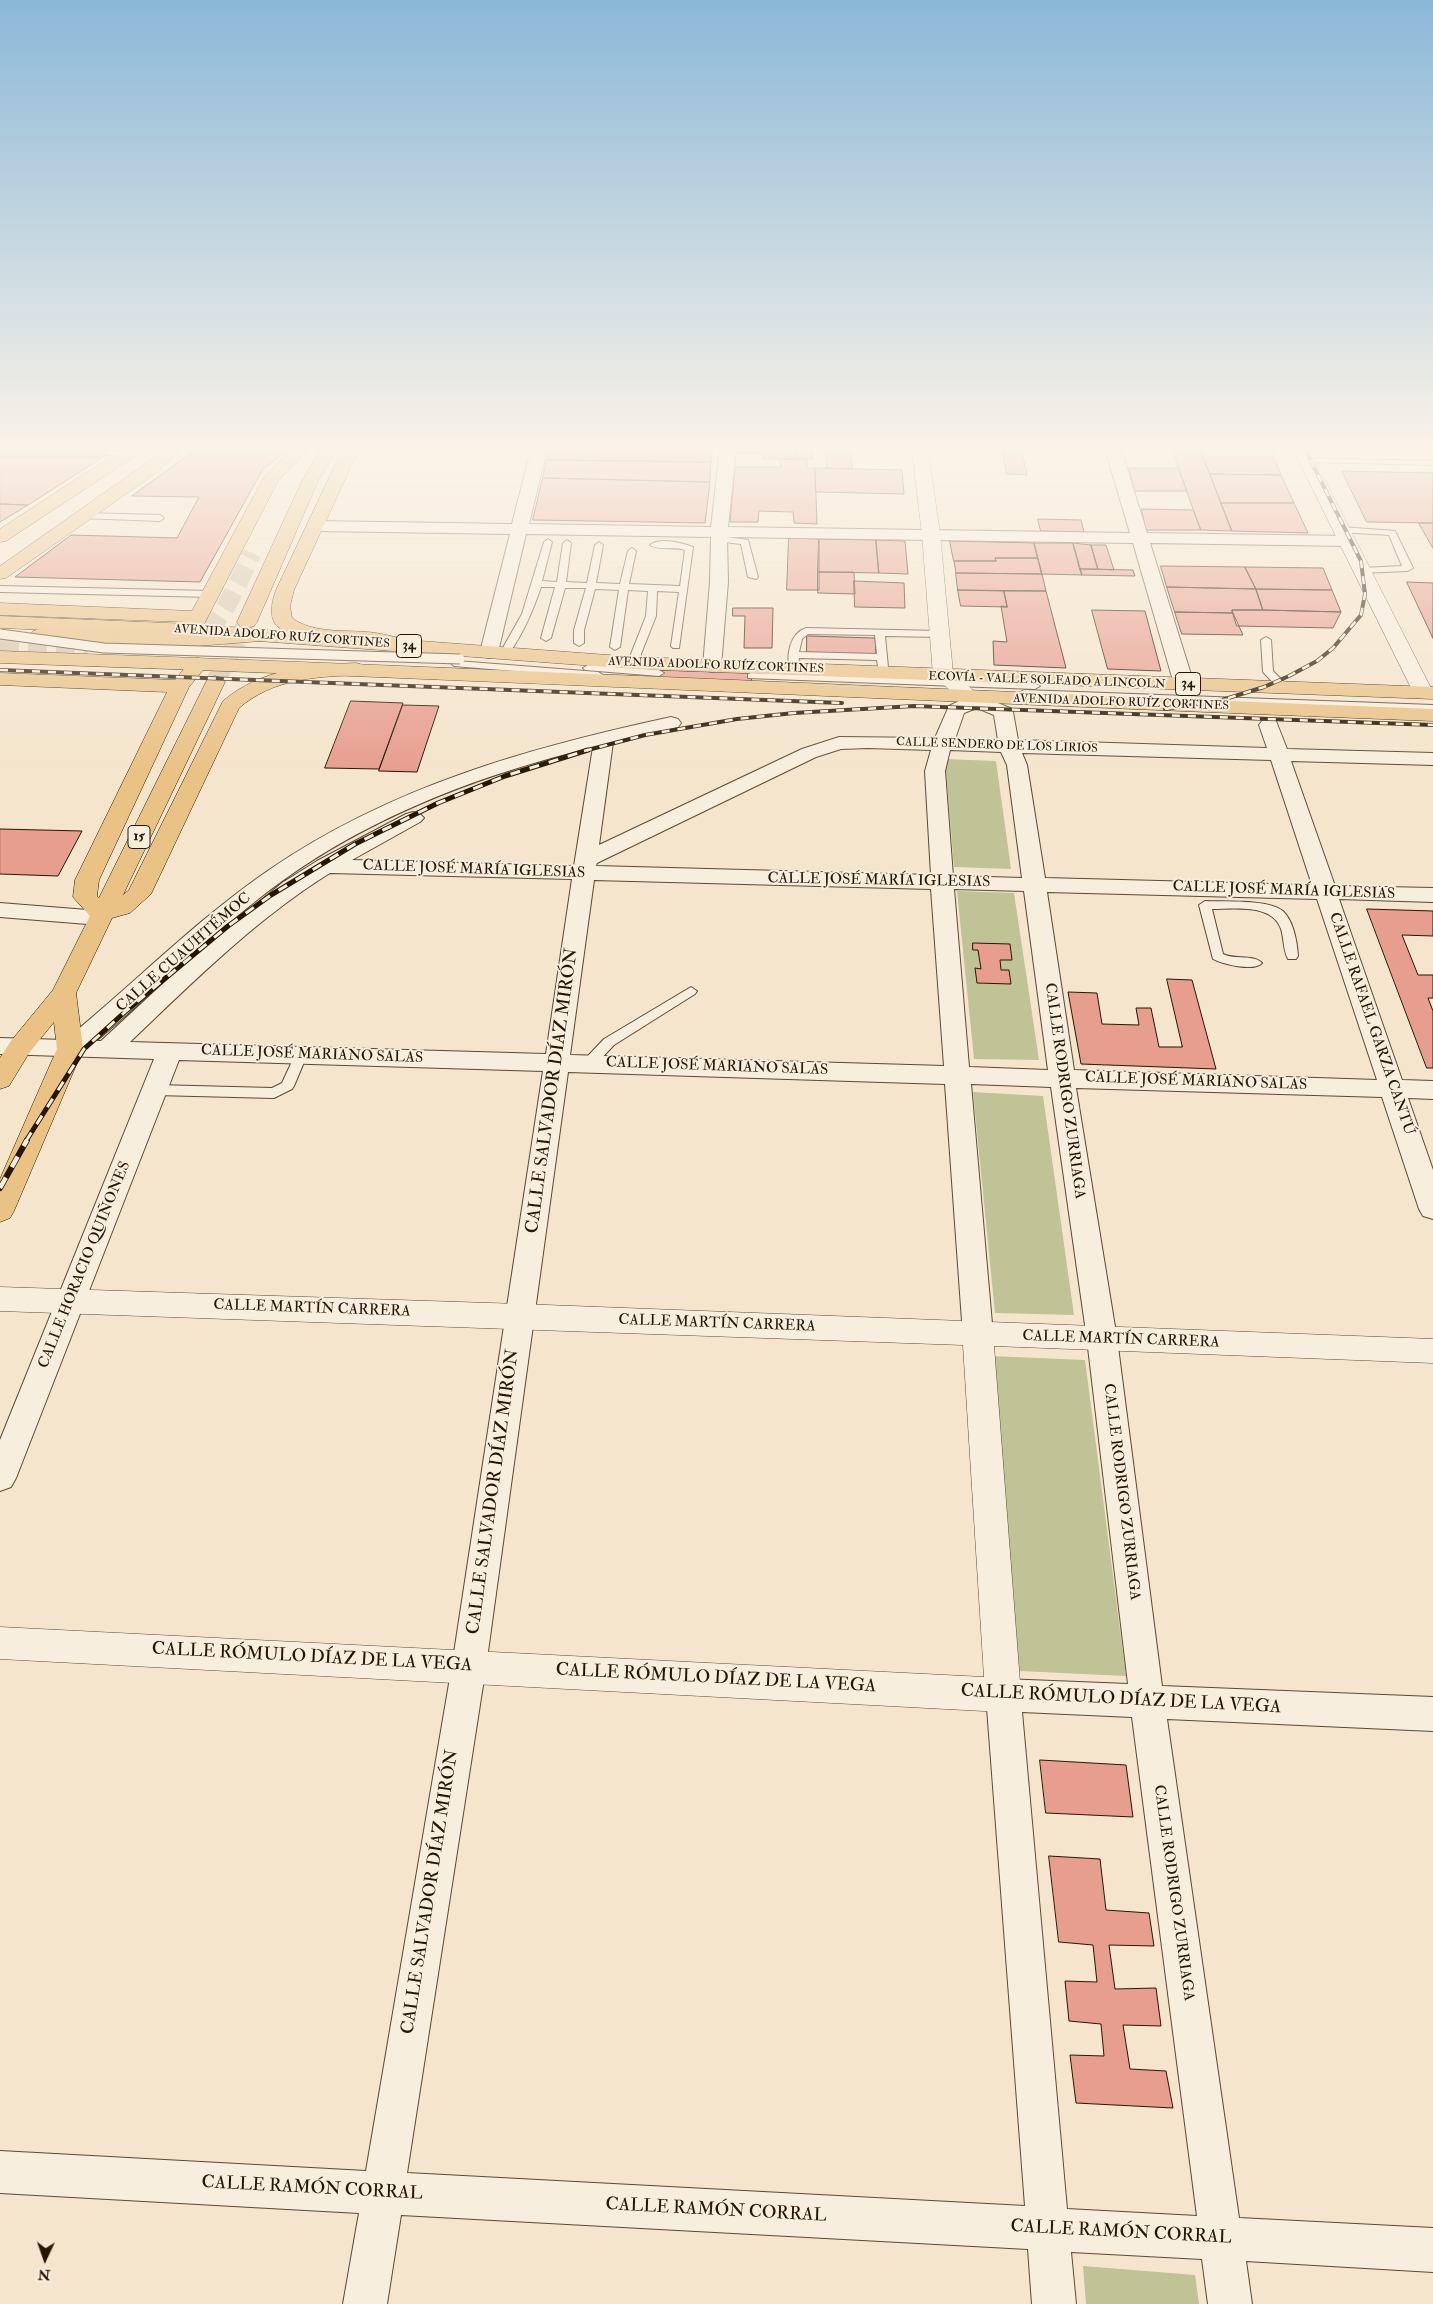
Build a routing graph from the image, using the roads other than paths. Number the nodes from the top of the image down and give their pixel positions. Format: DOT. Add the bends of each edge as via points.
graph roads {
  1 [pos="25,557"];
  2 [pos="231,557"];
  3 [pos="276,557"];
  4 [pos="302,557"];
  5 [pos="513,557"];
  6 [pos="545,557"];
  7 [pos="565,557"];
  8 [pos="596,557"];
  9 [pos="631,557"];
  10 [pos="689,557"];
  11 [pos="719,557"];
  12 [pos="748,557"];
  13 [pos="932,557"];
  14 [pos="1146,557"];
  15 [pos="1355,557"];
  16 [pos="1403,557"];
  17 [pos="1362,571"];
  18 [pos="0,574"];
  19 [pos="753,577"];
  20 [pos="538,584"];
  21 [pos="561,584"];
  22 [pos="591,586"];
  23 [pos="624,586"];
  24 [pos="653,588"];
  25 [pos="0,589"];
  26 [pos="683,589"];
  27 [pos="212,594"];
  28 [pos="0,609"];
  29 [pos="0,622"];
  30 [pos="247,622"];
  31 [pos="194,623"];
  32 [pos="880,632"];
  33 [pos="0,634"];
  34 [pos="939,634"];
  35 [pos="40,635"];
  36 [pos="266,636"];
  37 [pos="546,638"];
  38 [pos="0,639"];
  39 [pos="1266,640"];
  40 [pos="579,643"];
  41 [pos="408,646"];
  42 [pos="676,646"];
  43 [pos="615,647"];
  44 [pos="497,653"];
  45 [pos="0,657"];
  46 [pos="458,662"];
  47 [pos="794,662"];
  48 [pos="635,663"];
  49 [pos="198,664"];
  50 [pos="883,665"];
  51 [pos="712,666"];
  52 [pos="356,669"];
  53 [pos="659,676"];
  54 [pos="0,679"];
  55 [pos="751,680"];
  56 [pos="215,682"];
  57 [pos="1184,684"];
  58 [pos="180,686"];
  59 [pos="1283,688"];
  60 [pos="961,689"];
  61 [pos="1431,699"];
  62 [pos="1433,715"];
  63 [pos="671,723"];
  64 [pos="1269,725"];
  65 [pos="604,743"];
  66 [pos="942,745"];
  67 [pos="1009,747"];
  68 [pos="1279,755"];
  69 [pos="1433,758"];
  70 [pos="325,866"];
  71 [pos="586,866"];
  72 [pos="942,882"];
  73 [pos="1035,884"];
  74 [pos="1326,892"];
  75 [pos="1433,895"];
  76 [pos="1204,897"];
  77 [pos="0,910"];
  78 [pos="100,916"];
  79 [pos="1292,956"];
  80 [pos="1256,963"];
  81 [pos="691,991"];
  82 [pos="64,993"];
  83 [pos="10,1046"];
  84 [pos="70,1049"];
  85 [pos="106,1050"];
  86 [pos="170,1051"];
  87 [pos="302,1055"];
  88 [pos="558,1062"];
  89 [pos="589,1063"];
  90 [pos="958,1074"];
  91 [pos="1062,1077"];
  92 [pos="0,1080"];
  93 [pos="1393,1088"];
  94 [pos="155,1090"];
  95 [pos="1433,1090"];
  96 [pos="1433,1209"];
  97 [pos="0,1211"];
  98 [pos="0,1299"];
  99 [pos="72,1300"];
  100 [pos="520,1316"];
  101 [pos="978,1335"];
  102 [pos="1102,1338"];
  103 [pos="1433,1351"];
  104 [pos="0,1478"];
  105 [pos="0,1643"];
  106 [pos="469,1666"];
  107 [pos="1004,1695"];
  108 [pos="1147,1701"];
  109 [pos="1433,1714"];
  110 [pos="0,2172"];
  111 [pos="382,2192"];
  112 [pos="1049,2230"];
  113 [pos="1221,2239"];
  114 [pos="1433,2250"];
  115 [pos="365,2304"];
  116 [pos="1054,2304"];
  117 [pos="1230,2304"];
  1 -- 18 [label="main road"];
  2 -- 27 [label="main road"];
  3 -- 30 [label="main road"];
  4 -- 41 [label="main road" via="281,602 285,623 312,633"];
  5 -- 44 [label="street"];
  6 -- 20 [label="lane"];
  7 -- 21 [label="lane"];
  8 -- 22 [label="lane"];
  9 -- 23 [label="lane"];
  10 -- 26 [label="lane"];
  11 -- 51 [label="street"];
  12 -- 19 [label="lane"];
  13 -- 34 [label="street"];
  14 -- 57 [label="street"];
  15 -- 17 [label="street"];
  16 -- 17 [label="lane" via="1408,568"];
  17 -- 61 [label="street"];
  20 -- 21 [label="lane"];
  20 -- 44 [label="lane" via="514,641"];
  21 -- 22 [label="lane"];
  21 -- 37 [label="lane"];
  22 -- 23 [label="lane"];
  22 -- 40 [label="lane" via="579,630"];
  23 -- 24 [label="lane"];
  23 -- 43 [label="lane"];
  24 -- 26 [label="lane"];
  24 -- 48 [label="lane" via="651,616"];
  25 -- 27 [label="lane"];
  26 -- 42 [label="lane"];
  27 -- 31 [label="main road"];
  28 -- 31 [label="main road"];
  29 -- 31 [label="main road, AVENIDA ADOLFO RUÍZ CORTINES / 34"];
  31 -- 36 [label="main road, AVENIDA ADOLFO RUÍZ CORTINES / 34"];
  32 -- 34 [label="lane"];
  32 -- 47 [label="lane" via="806,631 797,638"];
  32 -- 50 [label="lane"];
  33 -- 46 [label="lane, bridge" via="104,648"];
  34 -- 60 [label="street"];
  35 -- 36 [label="main road" via="186,641"];
  36 -- 41 [label="main road, AVENIDA ADOLFO RUÍZ CORTINES / 34"];
  38 -- 46 [label="lane" via="101,652"];
  39 -- 59 [label="lane" via="1268,672"];
  41 -- 44 [label="main road, AVENIDA ADOLFO RUÍZ CORTINES / 34"];
  44 -- 48 [label="main road, AVENIDA ADOLFO RUÍZ CORTINES / 34"];
  45 -- 49 [label="main road, AVENIDA ADOLFO RUÍZ CORTINES / 34"];
  46 -- 53 [label="lane"];
  47 -- 50 [label="main road, AVENIDA ADOLFO RUÍZ CORTINES / 34"];
  47 -- 51 [label="main road, AVENIDA ADOLFO RUÍZ CORTINES / 34"];
  48 -- 51 [label="main road, AVENIDA ADOLFO RUÍZ CORTINES / 34"];
  49 -- 52 [label="main road, AVENIDA ADOLFO RUÍZ CORTINES / 34"];
  49 -- 58 [label="main road"];
  50 -- 60 [label="main road, AVENIDA ADOLFO RUÍZ CORTINES / 34"];
  52 -- 60 [label="main road, AVENIDA ADOLFO RUÍZ CORTINES / 34"];
  52 -- 78 [label="main road" via="282,677 255,687 230,705 139,894 122,908"];
  54 -- 58 [label="main road"];
  55 -- 60 [label="lane, ECOVÍA - VALLE SOLEADO A LINCOLN"];
  56 -- 78 [label="main road, 15"];
  57 -- 59 [label="main road, AVENIDA ADOLFO RUÍZ CORTINES / 34"];
  57 -- 60 [label="main road, AVENIDA ADOLFO RUÍZ CORTINES / 34"];
  58 -- 78 [label="main road" via="87,880 85,897"];
  59 -- 61 [label="main road, AVENIDA ADOLFO RUÍZ CORTINES / 34"];
  60 -- 61 [label="lane, ECOVÍA - VALLE SOLEADO A LINCOLN"];
  60 -- 62 [label="main road, AVENIDA ADOLFO RUÍZ CORTINES / 34"];
  60 -- 66 [label="street"];
  60 -- 67 [label="street, CALLE RODRIGO ZURRIAGA" via="1004,712"];
  63 -- 65 [label="street"];
  64 -- 68 [label="street, CALLE RAFAEL GARZA CANTÚ"];
  65 -- 70 [label="street, CALLE CUAUHTÉMOC" via="448,802"];
  65 -- 71 [label="street, CALLE SALVADOR DÍAZ MIRÓN"];
  65 -- 84 [label="street, CALLE CUAUHTÉMOC" via="538,754 461,779 369,819 304,856 203,932 116,1012"];
  66 -- 67 [label="street, CALLE SENDERO DE LOS LIRIOS"];
  66 -- 71 [label="street, CALLE SENDERO DE LOS LIRIOS" via="854,742 823,747"];
  66 -- 72 [label="street" via="935,771"];
  67 -- 68 [label="street, CALLE SENDERO DE LOS LIRIOS"];
  67 -- 73 [label="street, CALLE RODRIGO ZURRIAGA" via="1017,765"];
  68 -- 69 [label="street, CALLE SENDERO DE LOS LIRIOS"];
  68 -- 74 [label="street, CALLE RAFAEL GARZA CANTÚ"];
  70 -- 71 [label="street, CALLE JOSÉ MARÍA IGLESIAS"];
  70 -- 85 [label="street, CALLE CUAUHTÉMOC" via="290,888 234,933"];
  71 -- 72 [label="street, CALLE JOSÉ MARÍA IGLESIAS"];
  71 -- 88 [label="street, CALLE SALVADOR DÍAZ MIRÓN"];
  72 -- 73 [label="street, CALLE JOSÉ MARÍA IGLESIAS"];
  72 -- 90 [label="street"];
  73 -- 76 [label="street, CALLE JOSÉ MARÍA IGLESIAS"];
  73 -- 91 [label="street, CALLE RODRIGO ZURRIAGA"];
  74 -- 75 [label="street, CALLE JOSÉ MARÍA IGLESIAS"];
  74 -- 76 [label="street, CALLE JOSÉ MARÍA IGLESIAS"];
  74 -- 93 [label="street, CALLE RAFAEL GARZA CANTÚ"];
  76 -- 79 [label="lane" via="1279,914"];
  76 -- 80 [label="lane" via="1217,956 1226,961"];
  77 -- 78 [label="street"];
  78 -- 82 [label="main road, 15"];
  81 -- 89 [label="lane" via="609,1042"];
  82 -- 83 [label="main road, 15"];
  82 -- 84 [label="main road"];
  83 -- 84 [label="street, CALLE JOSÉ MARIANO SALAS"];
  83 -- 92 [label="main road, 15"];
  84 -- 85 [label="street, CALLE JOSÉ MARIANO SALAS"];
  84 -- 97 [label="main road"];
  85 -- 86 [label="street, CALLE JOSÉ MARIANO SALAS"];
  86 -- 87 [label="street, CALLE JOSÉ MARIANO SALAS"];
  86 -- 94 [label="street, CALLE HORACIO QUIÑONES"];
  87 -- 88 [label="street, CALLE JOSÉ MARIANO SALAS"];
  87 -- 94 [label="lane" via="287,1086 274,1093"];
  88 -- 89 [label="street, CALLE JOSÉ MARIANO SALAS"];
  88 -- 100 [label="street, CALLE SALVADOR DÍAZ MIRÓN"];
  89 -- 90 [label="street, CALLE JOSÉ MARIANO SALAS"];
  90 -- 91 [label="street, CALLE JOSÉ MARIANO SALAS"];
  90 -- 101 [label="street"];
  91 -- 93 [label="street, CALLE JOSÉ MARIANO SALAS"];
  91 -- 102 [label="street, CALLE RODRIGO ZURRIAGA"];
  93 -- 95 [label="street, CALLE JOSÉ MARIANO SALAS"];
  93 -- 96 [label="street, CALLE RAFAEL GARZA CANTÚ"];
  94 -- 99 [label="street, CALLE HORACIO QUIÑONES"];
  98 -- 99 [label="street, CALLE MARTÍN CARRERA"];
  99 -- 100 [label="street, CALLE MARTÍN CARRERA"];
  99 -- 104 [label="street, CALLE HORACIO QUIÑONES"];
  100 -- 101 [label="street, CALLE MARTÍN CARRERA"];
  100 -- 106 [label="street, CALLE SALVADOR DÍAZ MIRÓN"];
  101 -- 102 [label="street, CALLE MARTÍN CARRERA"];
  101 -- 107 [label="street"];
  102 -- 103 [label="street, CALLE MARTÍN CARRERA"];
  102 -- 108 [label="street, CALLE RODRIGO ZURRIAGA"];
  105 -- 106 [label="street, CALLE RÓMULO DÍAZ DE LA VEGA"];
  106 -- 107 [label="street, CALLE RÓMULO DÍAZ DE LA VEGA"];
  106 -- 111 [label="street, CALLE SALVADOR DÍAZ MIRÓN"];
  107 -- 108 [label="street, CALLE RÓMULO DÍAZ DE LA VEGA"];
  107 -- 112 [label="street"];
  108 -- 109 [label="street, CALLE RÓMULO DÍAZ DE LA VEGA"];
  108 -- 113 [label="street, CALLE RODRIGO ZURRIAGA"];
  110 -- 111 [label="street, CALLE RAMÓN CORRAL"];
  111 -- 112 [label="street, CALLE RAMÓN CORRAL"];
  111 -- 115 [label="street, CALLE SALVADOR DÍAZ MIRÓN"];
  112 -- 113 [label="street, CALLE RAMÓN CORRAL"];
  112 -- 116 [label="street"];
  113 -- 114 [label="street, CALLE RAMÓN CORRAL"];
  113 -- 117 [label="street, CALLE RODRIGO ZURRIAGA"];
}
